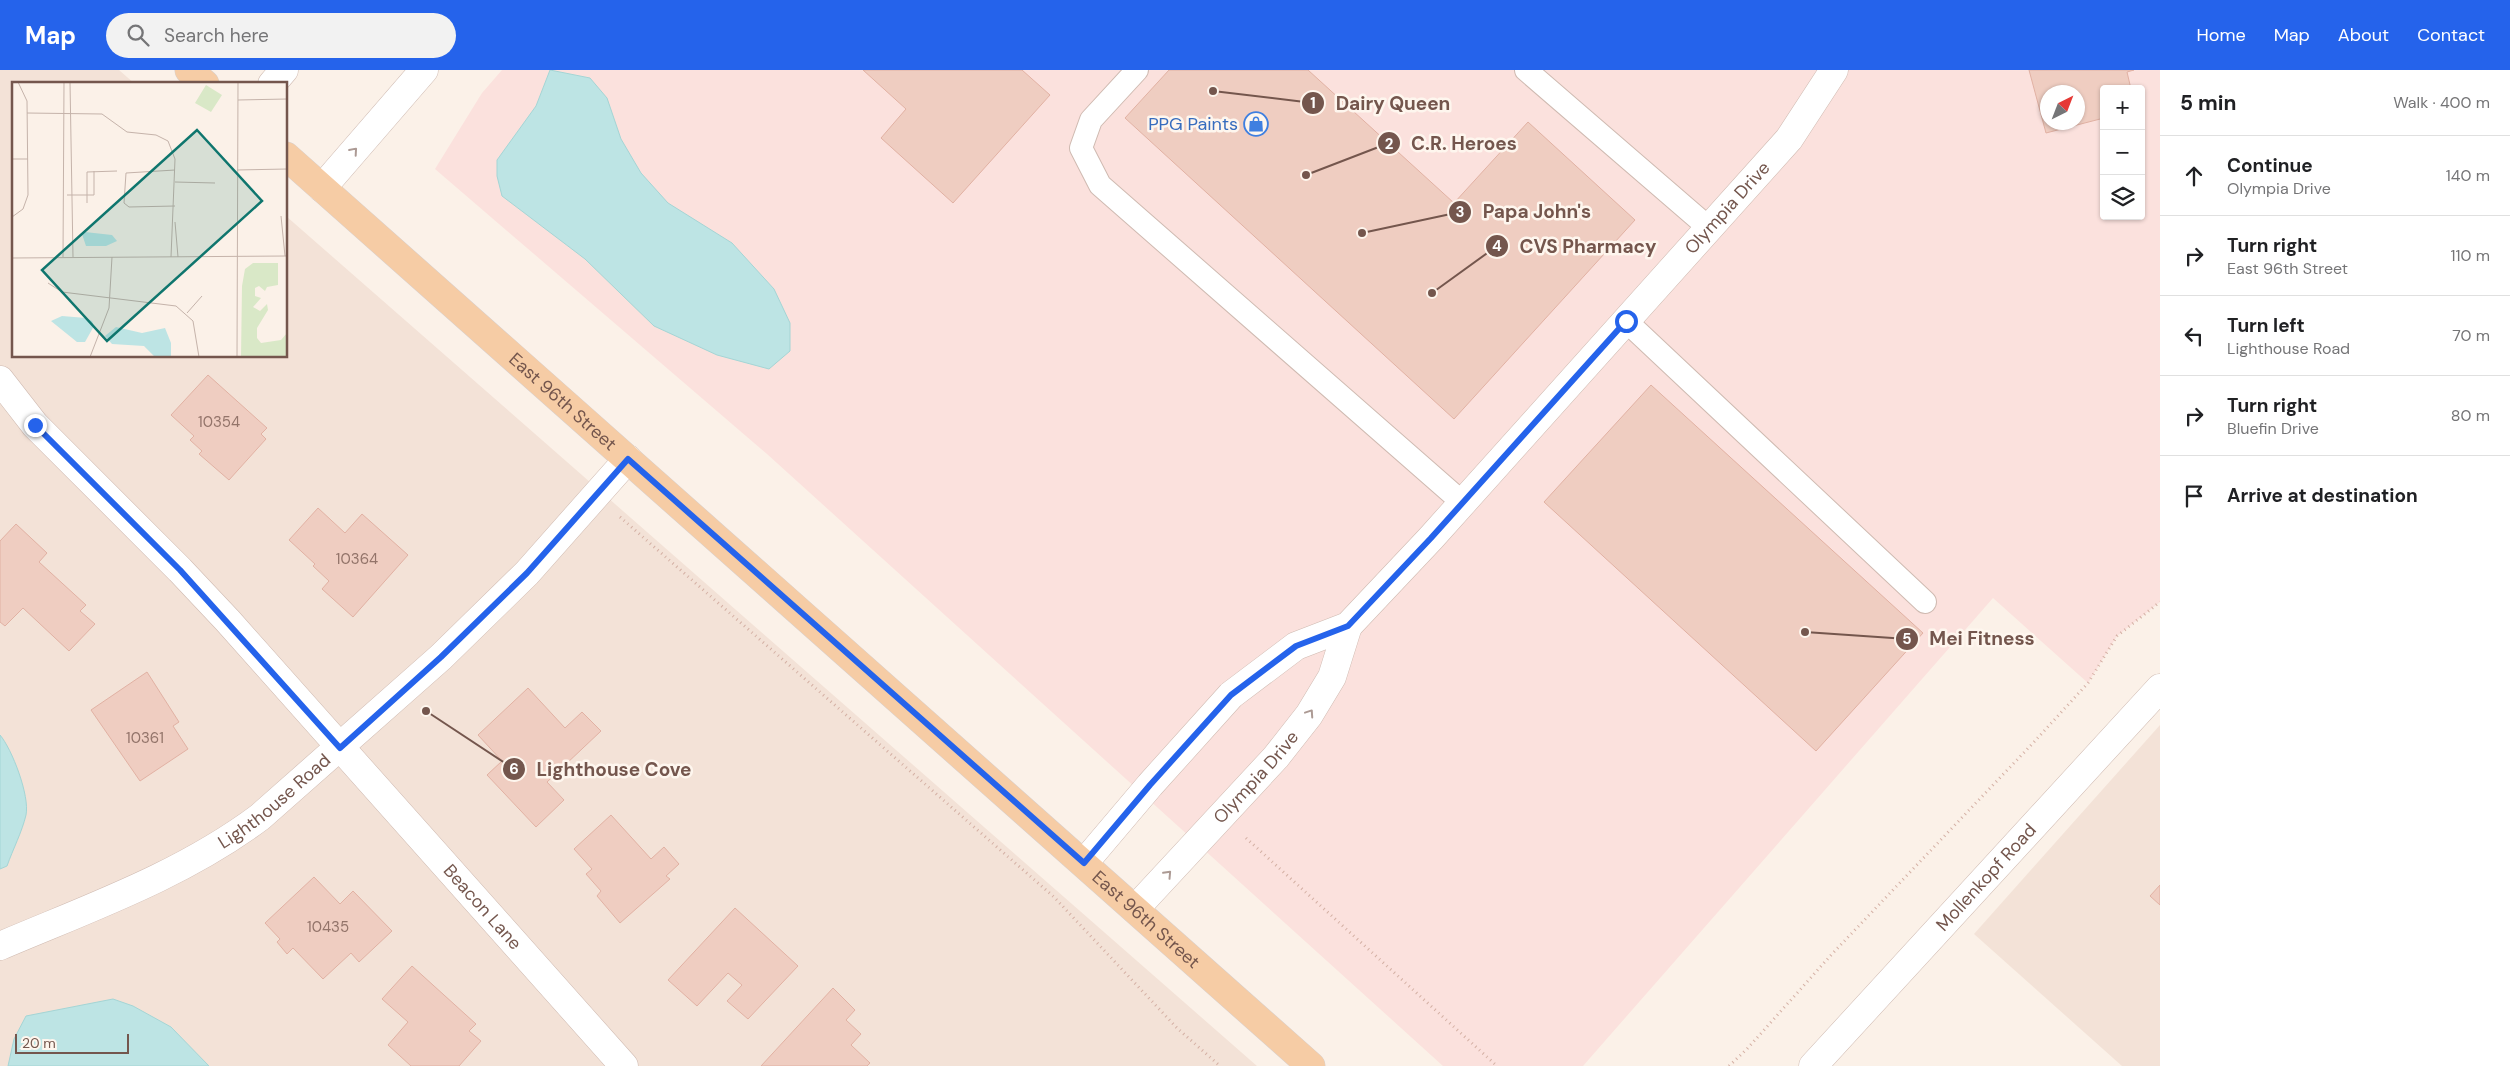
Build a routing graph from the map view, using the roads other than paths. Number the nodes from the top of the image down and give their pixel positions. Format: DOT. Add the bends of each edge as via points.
graph roads {
  1 [pos="189,70"];
  2 [pos="284,70"];
  3 [pos="424,70"];
  4 [pos="1137,70"];
  5 [pos="1526,70"];
  6 [pos="1834,70"];
  7 [pos="203,82"];
  8 [pos="274,82"];
  9 [pos="288,158"];
  10 [pos="322,188"];
  11 [pos="1708,228"];
  12 [pos="1626,321"];
  13 [pos="0,380"];
  14 [pos="628,459"];
  15 [pos="1462,503"];
  16 [pos="1925,602"];
  17 [pos="1348,626"];
  18 [pos="2160,688"];
  19 [pos="340,748"];
  20 [pos="1084,863"];
  21 [pos="1134,909"];
  22 [pos="0,946"];
  23 [pos="624,1066"];
  24 [pos="1312,1066"];
  25 [pos="1813,1066"];
  1 -- 7 [label="main road"];
  2 -- 8 [label="street"];
  10 -- 3 [label="street, one-way"];
  4 -- 15 [label="lane" via="1091,120 1081,148 1100,185"];
  5 -- 11 [label="lane"];
  6 -- 11 [label="street, Olympia Drive" via="1789,139"];
  9 -- 10 [label="main road, East 96th Street"];
  10 -- 14 [label="main road, East 96th Street"];
  11 -- 12 [label="street, Olympia Drive"];
  12 -- 15 [label="street, Olympia Drive"];
  12 -- 16 [label="lane"];
  13 -- 19 [label="street, Beacon Lane" via="35,425 180,570"];
  14 -- 19 [label="street, Lighthouse Road" via="527,573 441,657"];
  14 -- 20 [label="main road, East 96th Street"];
  15 -- 17 [label="street, Olympia Drive"];
  17 -- 20 [label="street, Olympia Drive" via="1296,646 1231,695"];
  21 -- 17 [label="street, Olympia Drive, one-way" via="1276,757 1309,715 1332,677"];
  18 -- 25 [label="street, Mollenkopf Road"];
  19 -- 22 [label="street, Lighthouse Road" via="260,817 199,858 134,891"];
  19 -- 23 [label="street, Beacon Lane"];
  20 -- 21 [label="main road, East 96th Street"];
  21 -- 24 [label="main road, East 96th Street"];
}
